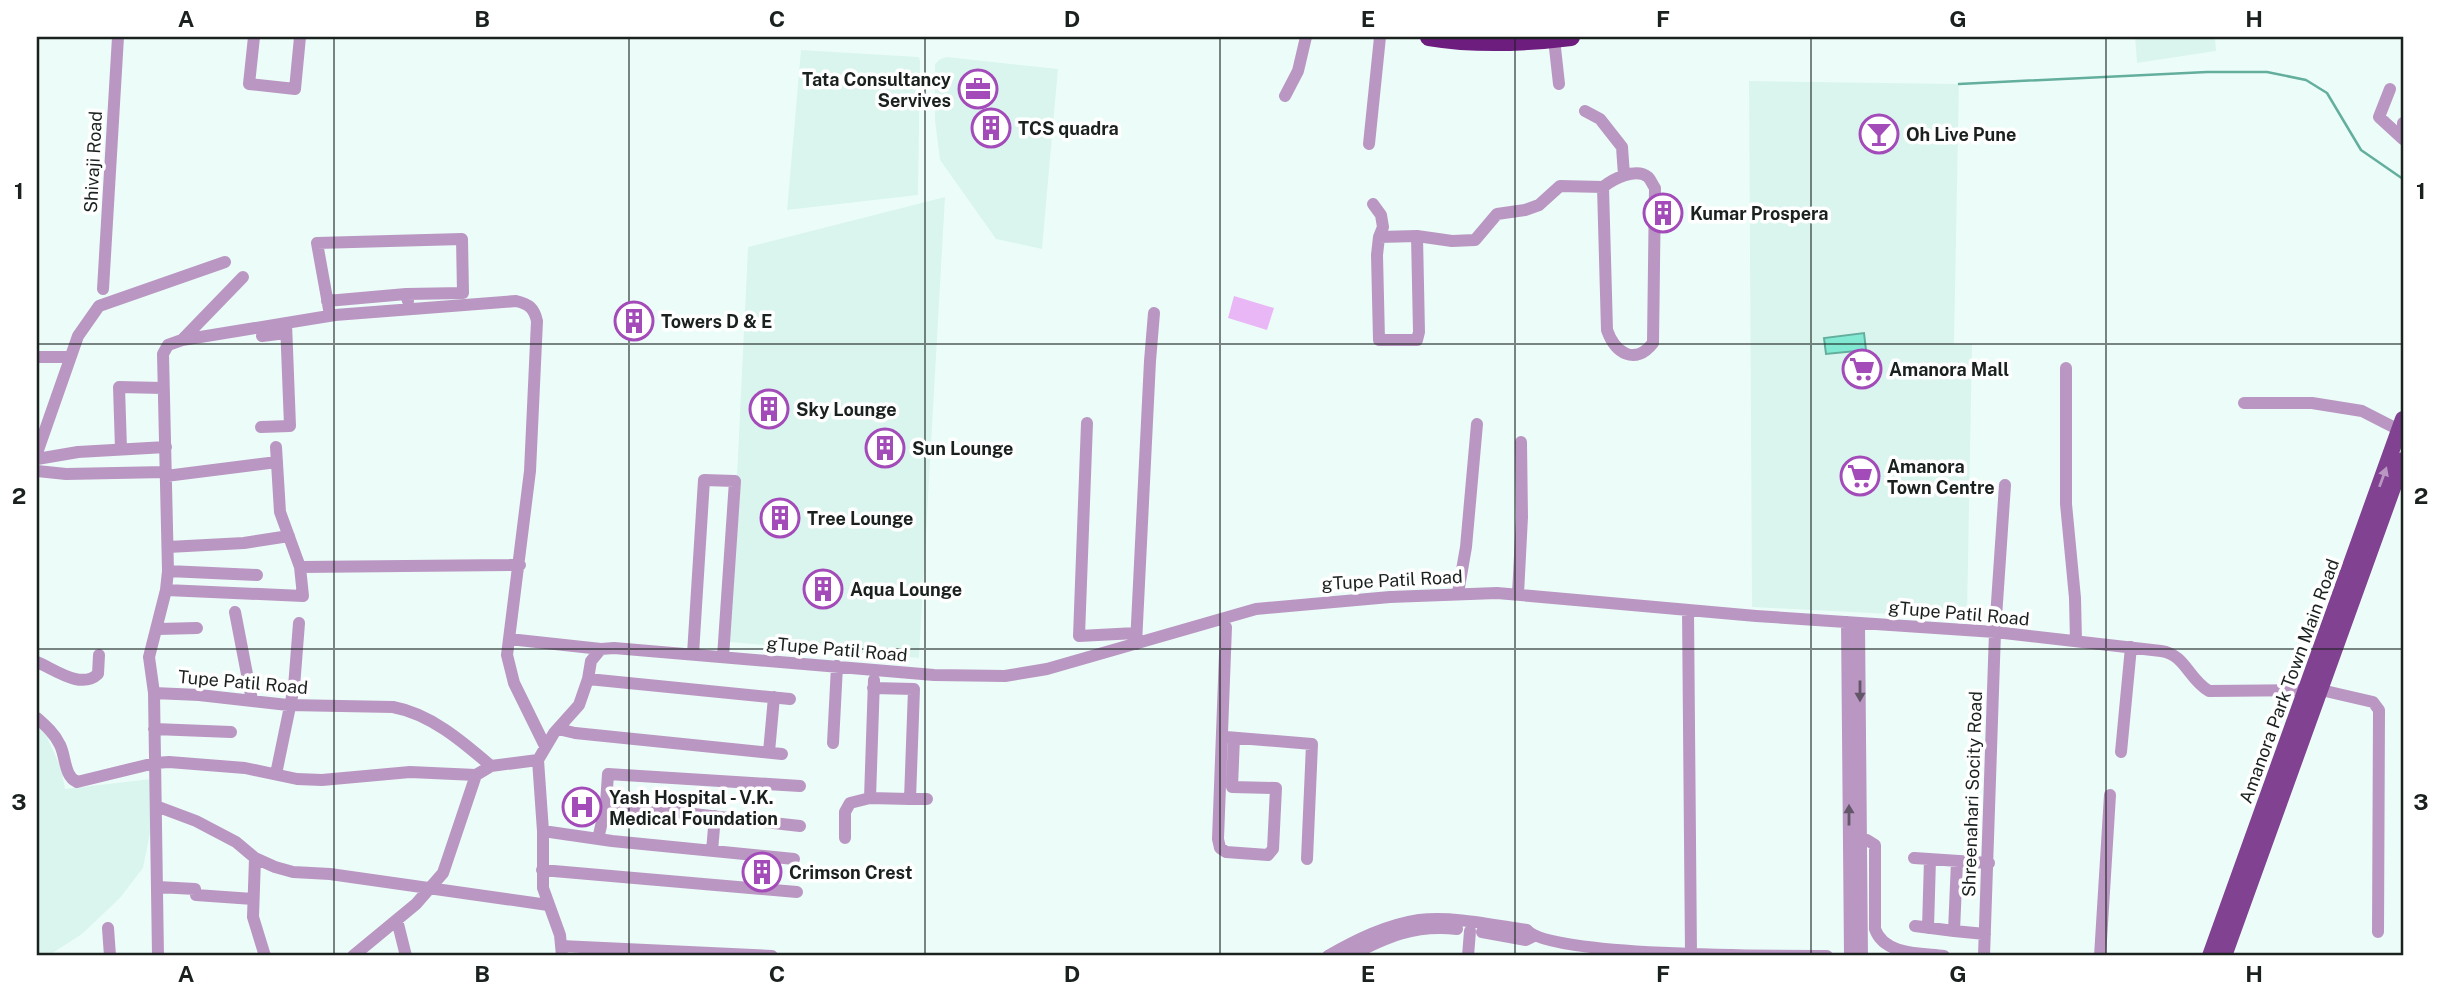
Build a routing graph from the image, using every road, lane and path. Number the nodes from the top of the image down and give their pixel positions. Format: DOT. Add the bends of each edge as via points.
graph roads {
  1 [pos="118,37"];
  2 [pos="254,37"];
  3 [pos="300,37"];
  4 [pos="1306,37"];
  5 [pos="1380,37"];
  6 [pos="1429,37"];
  7 [pos="1562,38"];
  8 [pos="1559,83"];
  9 [pos="2390,89"];
  10 [pos="1285,96"];
  11 [pos="1585,111"];
  12 [pos="2403,139"];
  13 [pos="1369,144"];
  14 [pos="1624,175"];
  15 [pos="1603,187"];
  16 [pos="1373,204"];
  17 [pos="1418,236"];
  18 [pos="1379,237"];
  19 [pos="225,262"];
  20 [pos="243,277"];
  21 [pos="103,289"];
  22 [pos="407,294"];
  23 [pos="327,301"];
  24 [pos="408,309"];
  25 [pos="1154,313"];
  26 [pos="330,315"];
  27 [pos="286,328"];
  28 [pos="262,336"];
  29 [pos="182,340"];
  30 [pos="37,357"];
  31 [pos="70,357"];
  32 [pos="2066,368"];
  33 [pos="163,388"];
  34 [pos="2244,403"];
  35 [pos="1087,423"];
  36 [pos="1477,424"];
  37 [pos="261,427"];
  38 [pos="2402,427"];
  39 [pos="1521,442"];
  40 [pos="166,447"];
  41 [pos="276,447"];
  42 [pos="121,449"];
  43 [pos="37,453"];
  44 [pos="37,459"];
  45 [pos="2403,460"];
  46 [pos="277,462"];
  47 [pos="37,471"];
  48 [pos="166,474"];
  49 [pos="2005,485"];
  50 [pos="289,536"];
  51 [pos="167,547"];
  52 [pos="520,565"];
  53 [pos="300,567"];
  54 [pos="168,571"];
  55 [pos="257,575"];
  56 [pos="166,590"];
  57 [pos="1458,593"];
  58 [pos="1518,594"];
  59 [pos="1688,610"];
  60 [pos="235,612"];
  61 [pos="1853,622"];
  62 [pos="299,623"];
  63 [pos="197,628"];
  64 [pos="1226,628"];
  65 [pos="158,629"];
  66 [pos="1995,632"];
  67 [pos="1136,638"];
  68 [pos="509,639"];
  69 [pos="2076,641"];
  70 [pos="2131,647"];
  71 [pos="601,649"];
  72 [pos="694,651"];
  73 [pos="723,651"];
  74 [pos="99,655"];
  75 [pos="37,662"];
  76 [pos="837,666"];
  77 [pos="874,670"];
  78 [pos="588,680"];
  79 [pos="873,688"];
  80 [pos="2314,690"];
  81 [pos="154,693"];
  82 [pos="774,698"];
  83 [pos="790,699"];
  84 [pos="252,700"];
  85 [pos="288,705"];
  86 [pos="37,719"];
  87 [pos="154,729"];
  88 [pos="558,729"];
  89 [pos="231,732"];
  90 [pos="1228,737"];
  91 [pos="833,743"];
  92 [pos="545,747"];
  93 [pos="2121,752"];
  94 [pos="538,761"];
  95 [pos="155,763"];
  96 [pos="491,766"];
  97 [pos="276,774"];
  98 [pos="475,775"];
  99 [pos="800,786"];
  100 [pos="2110,795"];
  101 [pos="870,798"];
  102 [pos="910,799"];
  103 [pos="927,799"];
  104 [pos="606,804"];
  105 [pos="156,806"];
  106 [pos="715,816"];
  107 [pos="800,826"];
  108 [pos="543,831"];
  109 [pos="845,838"];
  110 [pos="598,839"];
  111 [pos="712,851"];
  112 [pos="255,858"];
  113 [pos="1914,858"];
  114 [pos="794,859"];
  115 [pos="1307,859"];
  116 [pos="1930,859"];
  117 [pos="1958,861"];
  118 [pos="1989,863"];
  119 [pos="542,870"];
  120 [pos="158,887"];
  121 [pos="432,888"];
  122 [pos="797,892"];
  123 [pos="253,899"];
  124 [pos="1862,899"];
  125 [pos="548,905"];
  126 [pos="397,920"];
  127 [pos="108,929"];
  128 [pos="1470,931"];
  129 [pos="1954,931"];
  130 [pos="2378,932"];
  131 [pos="1985,934"];
  132 [pos="1532,937"];
  133 [pos="1881,941"];
  134 [pos="1563,947"];
  135 [pos="562,951"];
  136 [pos="1691,955"];
  137 [pos="110,956"];
  138 [pos="158,956"];
  139 [pos="265,956"];
  140 [pos="353,956"];
  141 [pos="406,956"];
  142 [pos="772,956"];
  143 [pos="1331,956"];
  144 [pos="1350,956"];
  145 [pos="1468,956"];
  146 [pos="1556,956"];
  147 [pos="1827,956"];
  148 [pos="1850,956"];
  149 [pos="1862,956"];
  150 [pos="1881,956"];
  151 [pos="1944,956"];
  152 [pos="1984,956"];
  153 [pos="2100,956"];
  154 [pos="2210,956"];
  155 [pos="2224,956"];
  1 -- 21 [label="street, Shivaji Road"];
  2 -- 3 [label="street" via="249,84 295,89"];
  4 -- 10 [label="street" via="1298,71"];
  5 -- 13 [label="street"];
  6 -- 7 [label="highway" via="1484,43"];
  7 -- 8 [label="street"];
  9 -- 12 [label="street" via="2379,117"];
  11 -- 14 [label="street" via="1600,119 1622,147"];
  14 -- 15 [label="street"];
  14 -- 15 [label="street" via="1648,177 1655,188 1653,343 1637,356 1611,342 1607,330"];
  15 -- 17 [label="street" via="1560,186 1539,205 1497,214 1475,240"];
  16 -- 18 [label="street" via="1381,215"];
  17 -- 18 [label="street"];
  17 -- 18 [label="street" via="1417,340 1384,341 1378,333"];
  19 -- 31 [label="street" via="99,306 78,335"];
  20 -- 29 [label="street"];
  22 -- 23 [label="street"];
  22 -- 23 [label="street" via="463,293 462,239 317,243"];
  22 -- 24 [label="street"];
  23 -- 26 [label="street"];
  24 -- 26 [label="street"];
  24 -- 52 [label="street" via="516,301 527,303 535,312 530,471"];
  25 -- 67 [label="street"];
  26 -- 27 [label="street"];
  27 -- 28 [label="street"];
  27 -- 29 [label="street"];
  27 -- 37 [label="street" via="290,426"];
  29 -- 33 [label="street" via="164,350"];
  30 -- 31 [label="street"];
  31 -- 43 [label="street"];
  32 -- 69 [label="street" via="2066,504"];
  33 -- 40 [label="street"];
  33 -- 42 [label="street" via="119,387"];
  34 -- 38 [label="street" via="2312,403 2362,411"];
  35 -- 67 [label="street" via="1079,636"];
  36 -- 57 [label="street"];
  80 -- 38 [label="main road, Amanora Park Town Main Road, one-way"];
  39 -- 58 [label="street"];
  40 -- 42 [label="street"];
  40 -- 48 [label="street"];
  41 -- 46 [label="street"];
  42 -- 44 [label="street"];
  45 -- 80 [label="main road, Amanora Park Town Main Road"];
  46 -- 48 [label="street"];
  46 -- 50 [label="street" via="280,512"];
  47 -- 48 [label="street"];
  48 -- 51 [label="street"];
  49 -- 66 [label="street, Shreenahari Socity Road"];
  50 -- 51 [label="street"];
  50 -- 53 [label="street"];
  51 -- 54 [label="street"];
  52 -- 53 [label="street"];
  52 -- 68 [label="street"];
  53 -- 56 [label="street" via="303,596"];
  54 -- 55 [label="street"];
  54 -- 56 [label="street"];
  56 -- 65 [label="street"];
  57 -- 58 [label="street, gTupe Patil Road"];
  57 -- 67 [label="street, gTupe Patil Road" via="1256,609"];
  58 -- 59 [label="street, gTupe Patil Road"];
  59 -- 61 [label="street, gTupe Patil Road"];
  59 -- 136 [label="street"];
  60 -- 84 [label="street"];
  61 -- 66 [label="street, gTupe Patil Road"];
  61 -- 124 [label="street" via="1855,840"];
  62 -- 85 [label="street"];
  63 -- 65 [label="street"];
  64 -- 90 [label="street"];
  65 -- 81 [label="street" via="149,657"];
  66 -- 69 [label="street, gTupe Patil Road"];
  66 -- 118 [label="street, Shreenahari Socity Road"];
  67 -- 77 [label="street, gTupe Patil Road" via="1047,669 1014,675"];
  68 -- 71 [label="street, gTupe Patil Road"];
  68 -- 92 [label="street" via="507,655 514,682"];
  69 -- 70 [label="street, gTupe Patil Road"];
  70 -- 80 [label="street, gTupe Patil Road" via="2178,657 2208,691"];
  70 -- 93 [label="street"];
  71 -- 72 [label="street, gTupe Patil Road"];
  71 -- 78 [label="street" via="592,661"];
  72 -- 73 [label="street, gTupe Patil Road"];
  72 -- 73 [label="street" via="704,480 735,481"];
  73 -- 76 [label="street, gTupe Patil Road"];
  74 -- 75 [label="street" via="98,674 86,681"];
  76 -- 77 [label="street, gTupe Patil Road"];
  76 -- 91 [label="street"];
  77 -- 79 [label="street"];
  78 -- 82 [label="street"];
  78 -- 88 [label="street" via="579,705"];
  79 -- 101 [label="street"];
  79 -- 102 [label="street" via="914,689"];
  80 -- 130 [label="street, gTupe Patil Road" via="2373,702 2379,710"];
  80 -- 154 [label="main road, Amanora Park Town Main Road"];
  80 -- 155 [label="main road, Amanora Park Town Main Road"];
  81 -- 84 [label="street, Tupe Patil Road"];
  81 -- 87 [label="street, Tupe Patil Road"];
  82 -- 83 [label="street"];
  82 -- 88 [label="street" via="776,753"];
  84 -- 85 [label="street, Tupe Patil Road"];
  85 -- 96 [label="street, Tupe Patil Road" via="408,710 452,734"];
  85 -- 97 [label="street"];
  86 -- 95 [label="street" via="49,728 69,776 76,782"];
  87 -- 89 [label="street"];
  87 -- 95 [label="street, Tupe Patil Road"];
  88 -- 92 [label="street"];
  90 -- 90 [label="street" via="1220,848 1268,855 1273,849 1276,788 1232,787"];
  90 -- 115 [label="street" via="1312,744"];
  92 -- 94 [label="street"];
  94 -- 96 [label="street"];
  94 -- 108 [label="street"];
  95 -- 97 [label="street"];
  95 -- 105 [label="street, Tupe Patil Road"];
  96 -- 98 [label="street"];
  97 -- 98 [label="street" via="322,780 410,772"];
  98 -- 121 [label="street" via="443,873"];
  99 -- 104 [label="street" via="608,774"];
  100 -- 153 [label="street"];
  101 -- 102 [label="street"];
  101 -- 109 [label="street" via="846,807"];
  102 -- 103 [label="street"];
  104 -- 106 [label="street"];
  104 -- 110 [label="street"];
  105 -- 112 [label="street" via="236,842"];
  105 -- 120 [label="street, Tupe Patil Road"];
  106 -- 107 [label="street"];
  106 -- 111 [label="street"];
  108 -- 110 [label="street"];
  108 -- 119 [label="street"];
  110 -- 111 [label="street"];
  111 -- 114 [label="street"];
  112 -- 121 [label="street" via="293,872"];
  112 -- 123 [label="street"];
  113 -- 116 [label="street"];
  116 -- 117 [label="street"];
  116 -- 129 [label="street" via="1922,927"];
  117 -- 118 [label="street"];
  117 -- 129 [label="street"];
  118 -- 131 [label="street, Shreenahari Socity Road"];
  119 -- 122 [label="street"];
  119 -- 125 [label="street"];
  120 -- 123 [label="street" via="195,889 196,895 212,898"];
  120 -- 138 [label="street, Tupe Patil Road"];
  121 -- 125 [label="street"];
  121 -- 126 [label="street"];
  123 -- 139 [label="street" via="253,917"];
  124 -- 133 [label="street"];
  124 -- 148 [label="street"];
  124 -- 149 [label="street"];
  125 -- 135 [label="street"];
  126 -- 140 [label="street"];
  126 -- 141 [label="street"];
  127 -- 137 [label="street"];
  128 -- 132 [label="street" via="1526,940"];
  128 -- 144 [label="street" via="1419,929 1395,934"];
  128 -- 145 [label="street"];
  129 -- 131 [label="street"];
  131 -- 152 [label="street, Shreenahari Socity Road"];
  132 -- 134 [label="street"];
  132 -- 143 [label="street" via="1527,930 1501,926 1419,920 1382,929"];
  133 -- 150 [label="street"];
  133 -- 151 [label="street" via="1894,949"];
  134 -- 136 [label="street"];
  134 -- 146 [label="street"];
  135 -- 142 [label="street"];
  136 -- 147 [label="street"];
}
